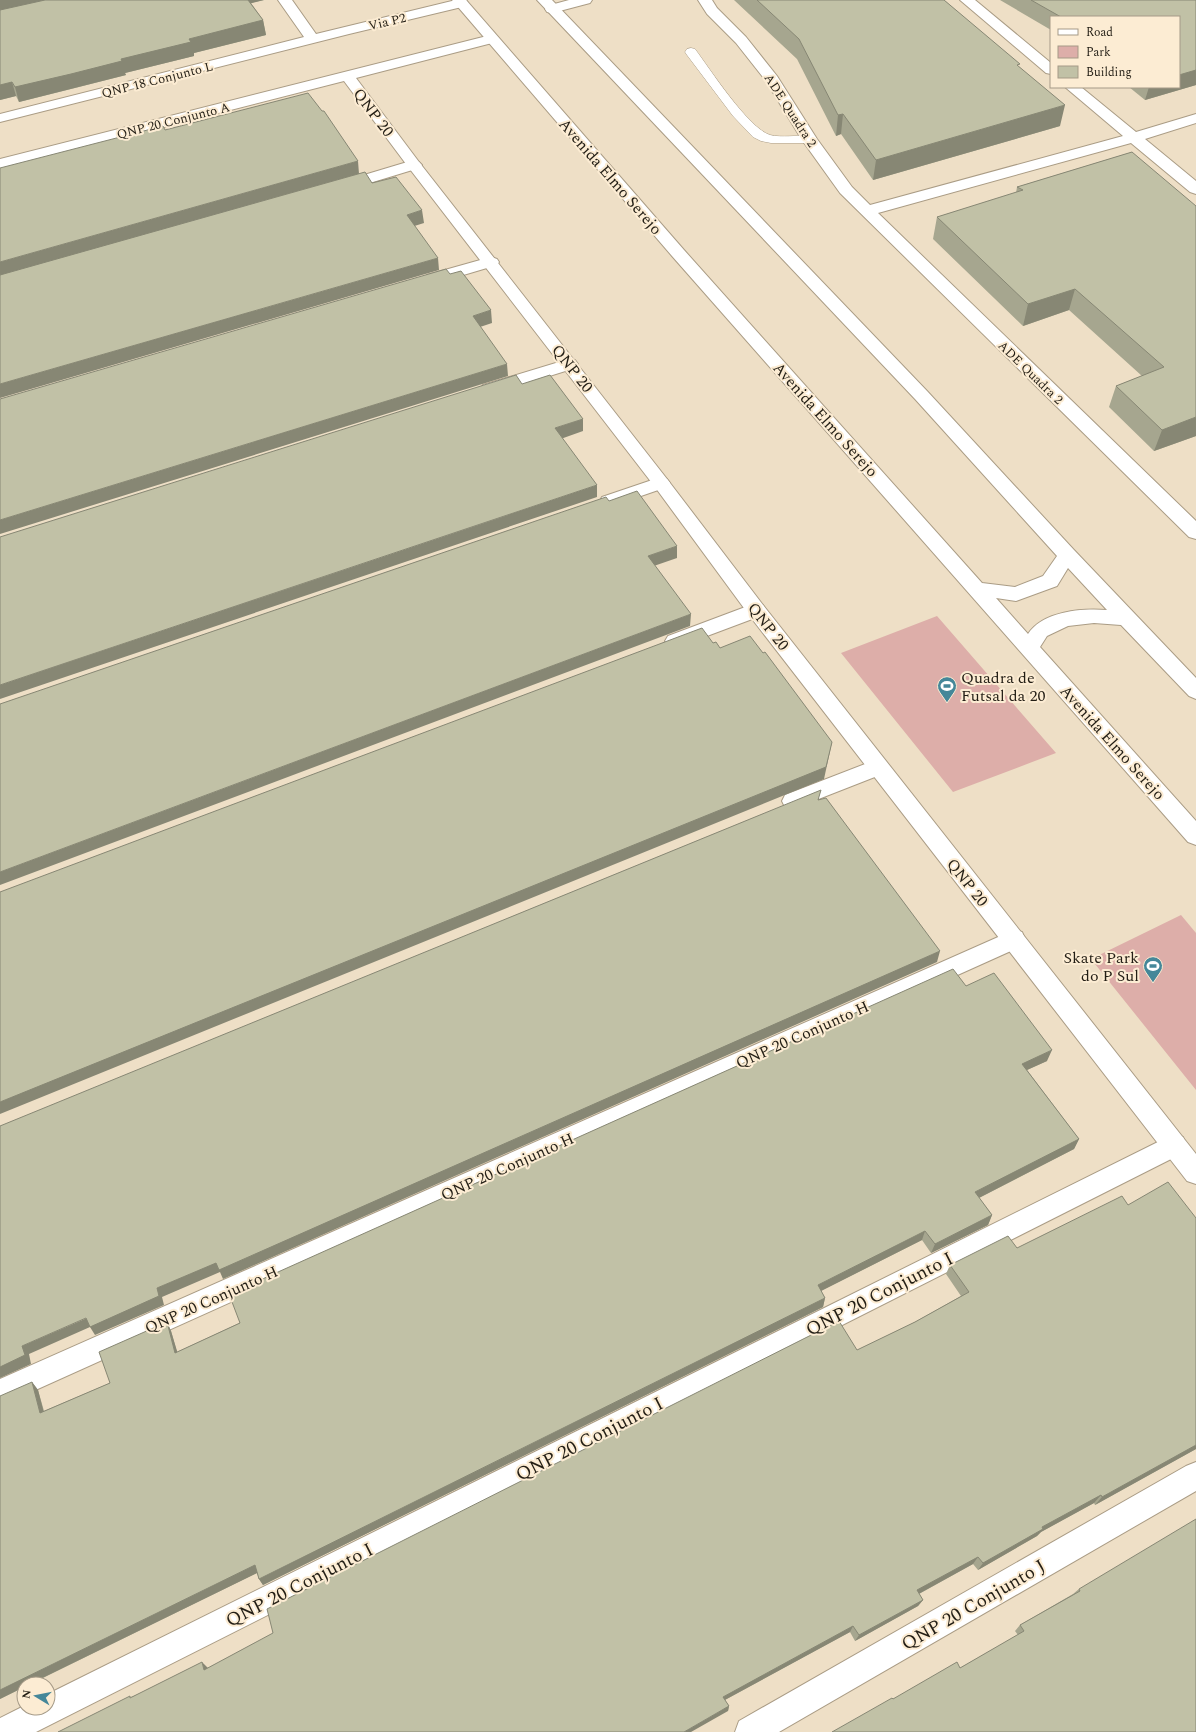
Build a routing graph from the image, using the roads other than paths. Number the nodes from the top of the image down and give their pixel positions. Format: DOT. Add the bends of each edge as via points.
graph roads {
  1 [pos="285,0"];
  2 [pos="586,0"];
  3 [pos="695,0"];
  4 [pos="966,0"];
  5 [pos="460,1"];
  6 [pos="548,4"];
  7 [pos="708,6"];
  8 [pos="491,38"];
  9 [pos="313,39"];
  10 [pos="691,52"];
  11 [pos="1050,69"];
  12 [pos="347,75"];
  13 [pos="1073,88"];
  14 [pos="0,118"];
  15 [pos="1196,118"];
  16 [pos="1133,138"];
  17 [pos="810,140"];
  18 [pos="0,164"];
  19 [pos="414,165"];
  20 [pos="1196,189"];
  21 [pos="322,192"];
  22 [pos="866,211"];
  23 [pos="491,262"];
  24 [pos="414,285"];
  25 [pos="569,364"];
  26 [pos="471,395"];
  27 [pos="661,484"];
  28 [pos="593,507"];
  29 [pos="1196,532"];
  30 [pos="1067,555"];
  31 [pos="976,589"];
  32 [pos="756,610"];
  33 [pos="1127,618"];
  34 [pos="660,647"];
  35 [pos="1029,648"];
  36 [pos="1196,691"];
  37 [pos="878,767"];
  38 [pos="774,809"];
  39 [pos="1196,836"];
  40 [pos="1014,939"];
  41 [pos="1174,1145"];
  42 [pos="1196,1173"];
  43 [pos="0,1393"];
  44 [pos="1196,1476"];
  45 [pos="4,1732"];
  46 [pos="750,1732"];
  1 -- 9 [label="street"];
  2 -- 6 [label="street"];
  3 -- 7 [label="street, ADE Quadra 2"];
  4 -- 11 [label="street"];
  5 -- 8 [label="street, Avenida Elmo Serejo"];
  5 -- 9 [label="street, Via P2"];
  6 -- 30 [label="street" via="921,395"];
  7 -- 17 [label="street, ADE Quadra 2" via="741,40 772,79"];
  8 -- 12 [label="street"];
  8 -- 31 [label="street, Avenida Elmo Serejo"];
  9 -- 14 [label="street, QNP 18 Conjunto L"];
  10 -- 17 [label="lane" via="739,115 758,135 765,138"];
  12 -- 18 [label="street, QNP 20 Conjunto A"];
  12 -- 19 [label="street, QNP 20"];
  13 -- 16 [label="street"];
  15 -- 16 [label="street"];
  16 -- 20 [label="street"];
  16 -- 22 [label="street"];
  17 -- 22 [label="street, ADE Quadra 2" via="846,190"];
  19 -- 21 [label="street"];
  19 -- 23 [label="street, QNP 20"];
  22 -- 29 [label="street, ADE Quadra 2"];
  23 -- 24 [label="street"];
  23 -- 25 [label="street, QNP 20"];
  25 -- 26 [label="street"];
  25 -- 27 [label="street, QNP 20"];
  27 -- 28 [label="street"];
  27 -- 32 [label="street, QNP 20"];
  30 -- 31 [label="street" via="1050,581 1016,594"];
  30 -- 33 [label="street"];
  31 -- 35 [label="street, Avenida Elmo Serejo"];
  32 -- 34 [label="street"];
  32 -- 37 [label="street, QNP 20"];
  33 -- 35 [label="street" via="1094,616 1064,619 1040,631"];
  33 -- 36 [label="street"];
  35 -- 39 [label="street, Avenida Elmo Serejo"];
  37 -- 38 [label="street"];
  37 -- 40 [label="street, QNP 20"];
  40 -- 41 [label="street, QNP 20"];
  40 -- 43 [label="street, QNP 20 Conjunto H"];
  41 -- 42 [label="street, QNP 20"];
  41 -- 45 [label="street, QNP 20 Conjunto I"];
  44 -- 46 [label="street, QNP 20 Conjunto J"];
}
